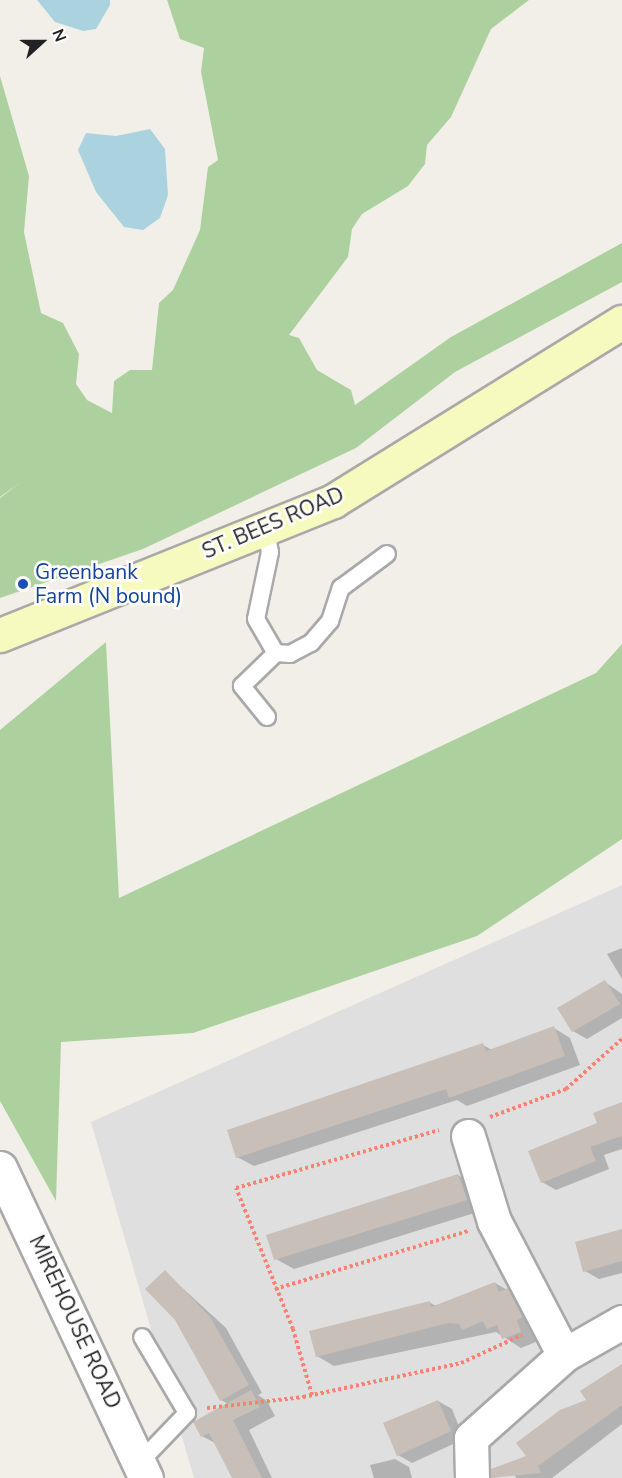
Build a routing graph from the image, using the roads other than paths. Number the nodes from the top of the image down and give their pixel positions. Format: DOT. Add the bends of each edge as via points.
graph roads {
  1 [pos="622,322"];
  2 [pos="266,528"];
  3 [pos="387,554"];
  4 [pos="0,635"];
  5 [pos="276,653"];
  6 [pos="267,717"];
  7 [pos="468,1136"];
  8 [pos="0,1168"];
  9 [pos="622,1322"];
  10 [pos="142,1337"];
  11 [pos="564,1355"];
  12 [pos="143,1470"];
  13 [pos="472,1478"];
  1 -- 2 [label="main road, ST. BEES ROAD" via="333,501"];
  2 -- 4 [label="main road, ST. BEES ROAD"];
  2 -- 5 [label="lane" via="270,552 256,619"];
  3 -- 5 [label="lane" via="341,588 330,621 311,643 290,654"];
  5 -- 6 [label="lane" via="242,686"];
  7 -- 11 [label="street" via="494,1221"];
  8 -- 12 [label="street, MIREHOUSE ROAD"];
  9 -- 11 [label="street"];
  10 -- 12 [label="lane" via="184,1404 185,1417"];
  11 -- 13 [label="street" via="471,1438"];
}
